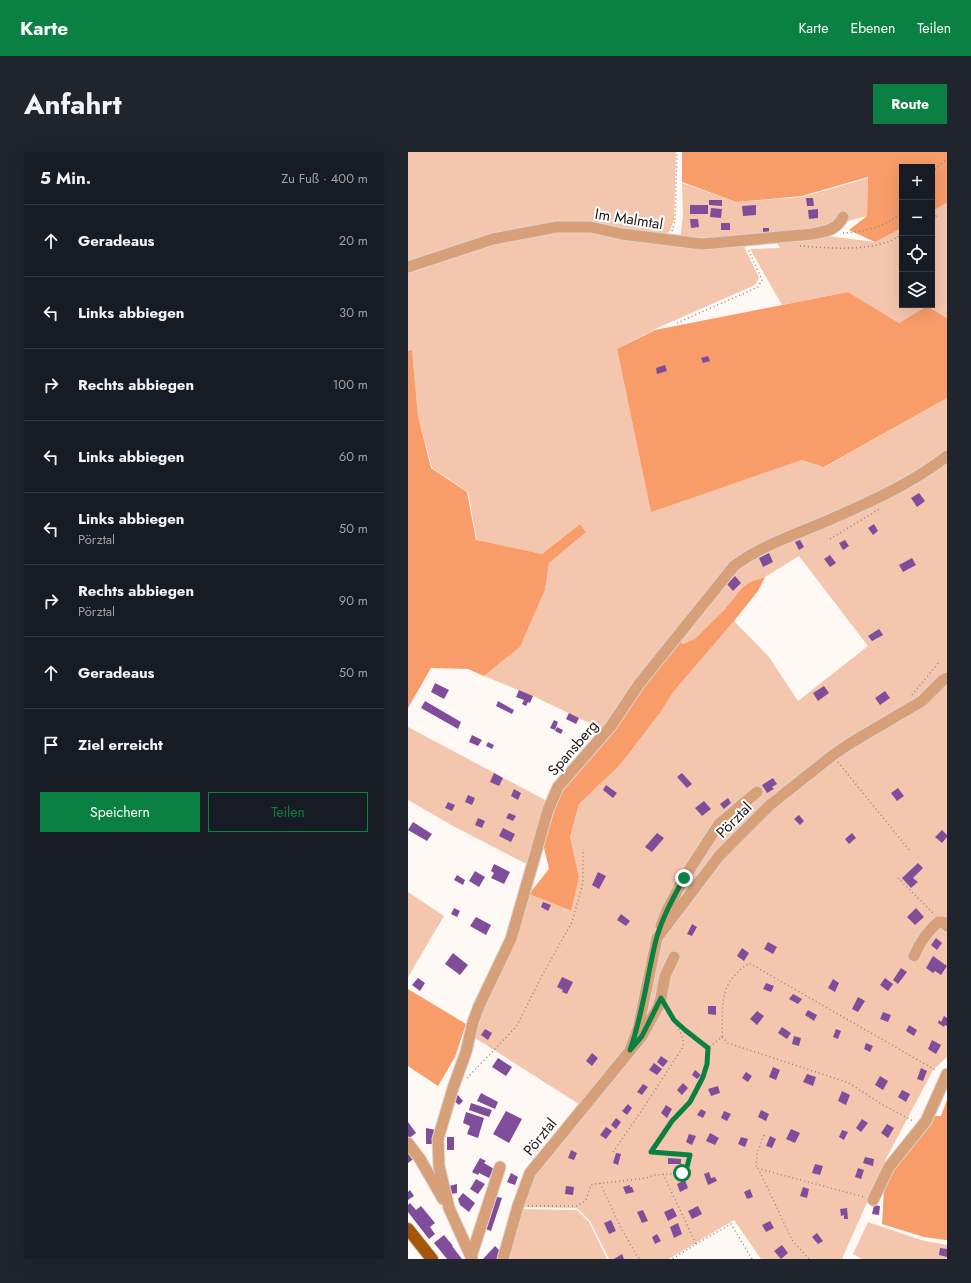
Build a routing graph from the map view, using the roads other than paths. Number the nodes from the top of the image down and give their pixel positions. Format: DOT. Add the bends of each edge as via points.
graph roads {
  1 [pos="843,217"];
  2 [pos="408,267"];
  3 [pos="947,456"];
  4 [pos="947,678"];
  5 [pos="757,792"];
  6 [pos="945,924"];
  7 [pos="657,938"];
  8 [pos="914,956"];
  9 [pos="674,957"];
  10 [pos="630,1050"];
  11 [pos="947,1075"];
  12 [pos="408,1143"];
  13 [pos="500,1167"];
  14 [pos="873,1200"];
  15 [pos="449,1208"];
  16 [pos="408,1229"];
  17 [pos="472,1258"];
  18 [pos="432,1259"];
  19 [pos="503,1259"];
  1 -- 2 [label="street, Im Malmtal" via="839,225 813,234 702,244 622,234 590,227 557,227 493,239"];
  3 -- 15 [label="street, Spansberg" via="903,486 781,540 734,566 639,684 611,726 558,787 541,832 511,939 473,1022 438,1140 439,1166"];
  4 -- 7 [label="street, Pörztal" via="922,701 849,744 770,805 719,856"];
  5 -- 7 [label="street" via="720,824 684,878 667,910"];
  6 -- 8 [label="street" via="938,922 926,934"];
  7 -- 10 [label="street, Pörztal" via="638,1029"];
  9 -- 10 [label="street, Pörztal" via="665,976 661,998 642,1036"];
  10 -- 19 [label="street, Pörztal" via="530,1173"];
  11 -- 14 [label="street" via="926,1121 889,1167"];
  12 -- 15 [label="street"];
  13 -- 17 [label="street"];
  15 -- 17 [label="street"];
  16 -- 18 [label="main road"];
}
